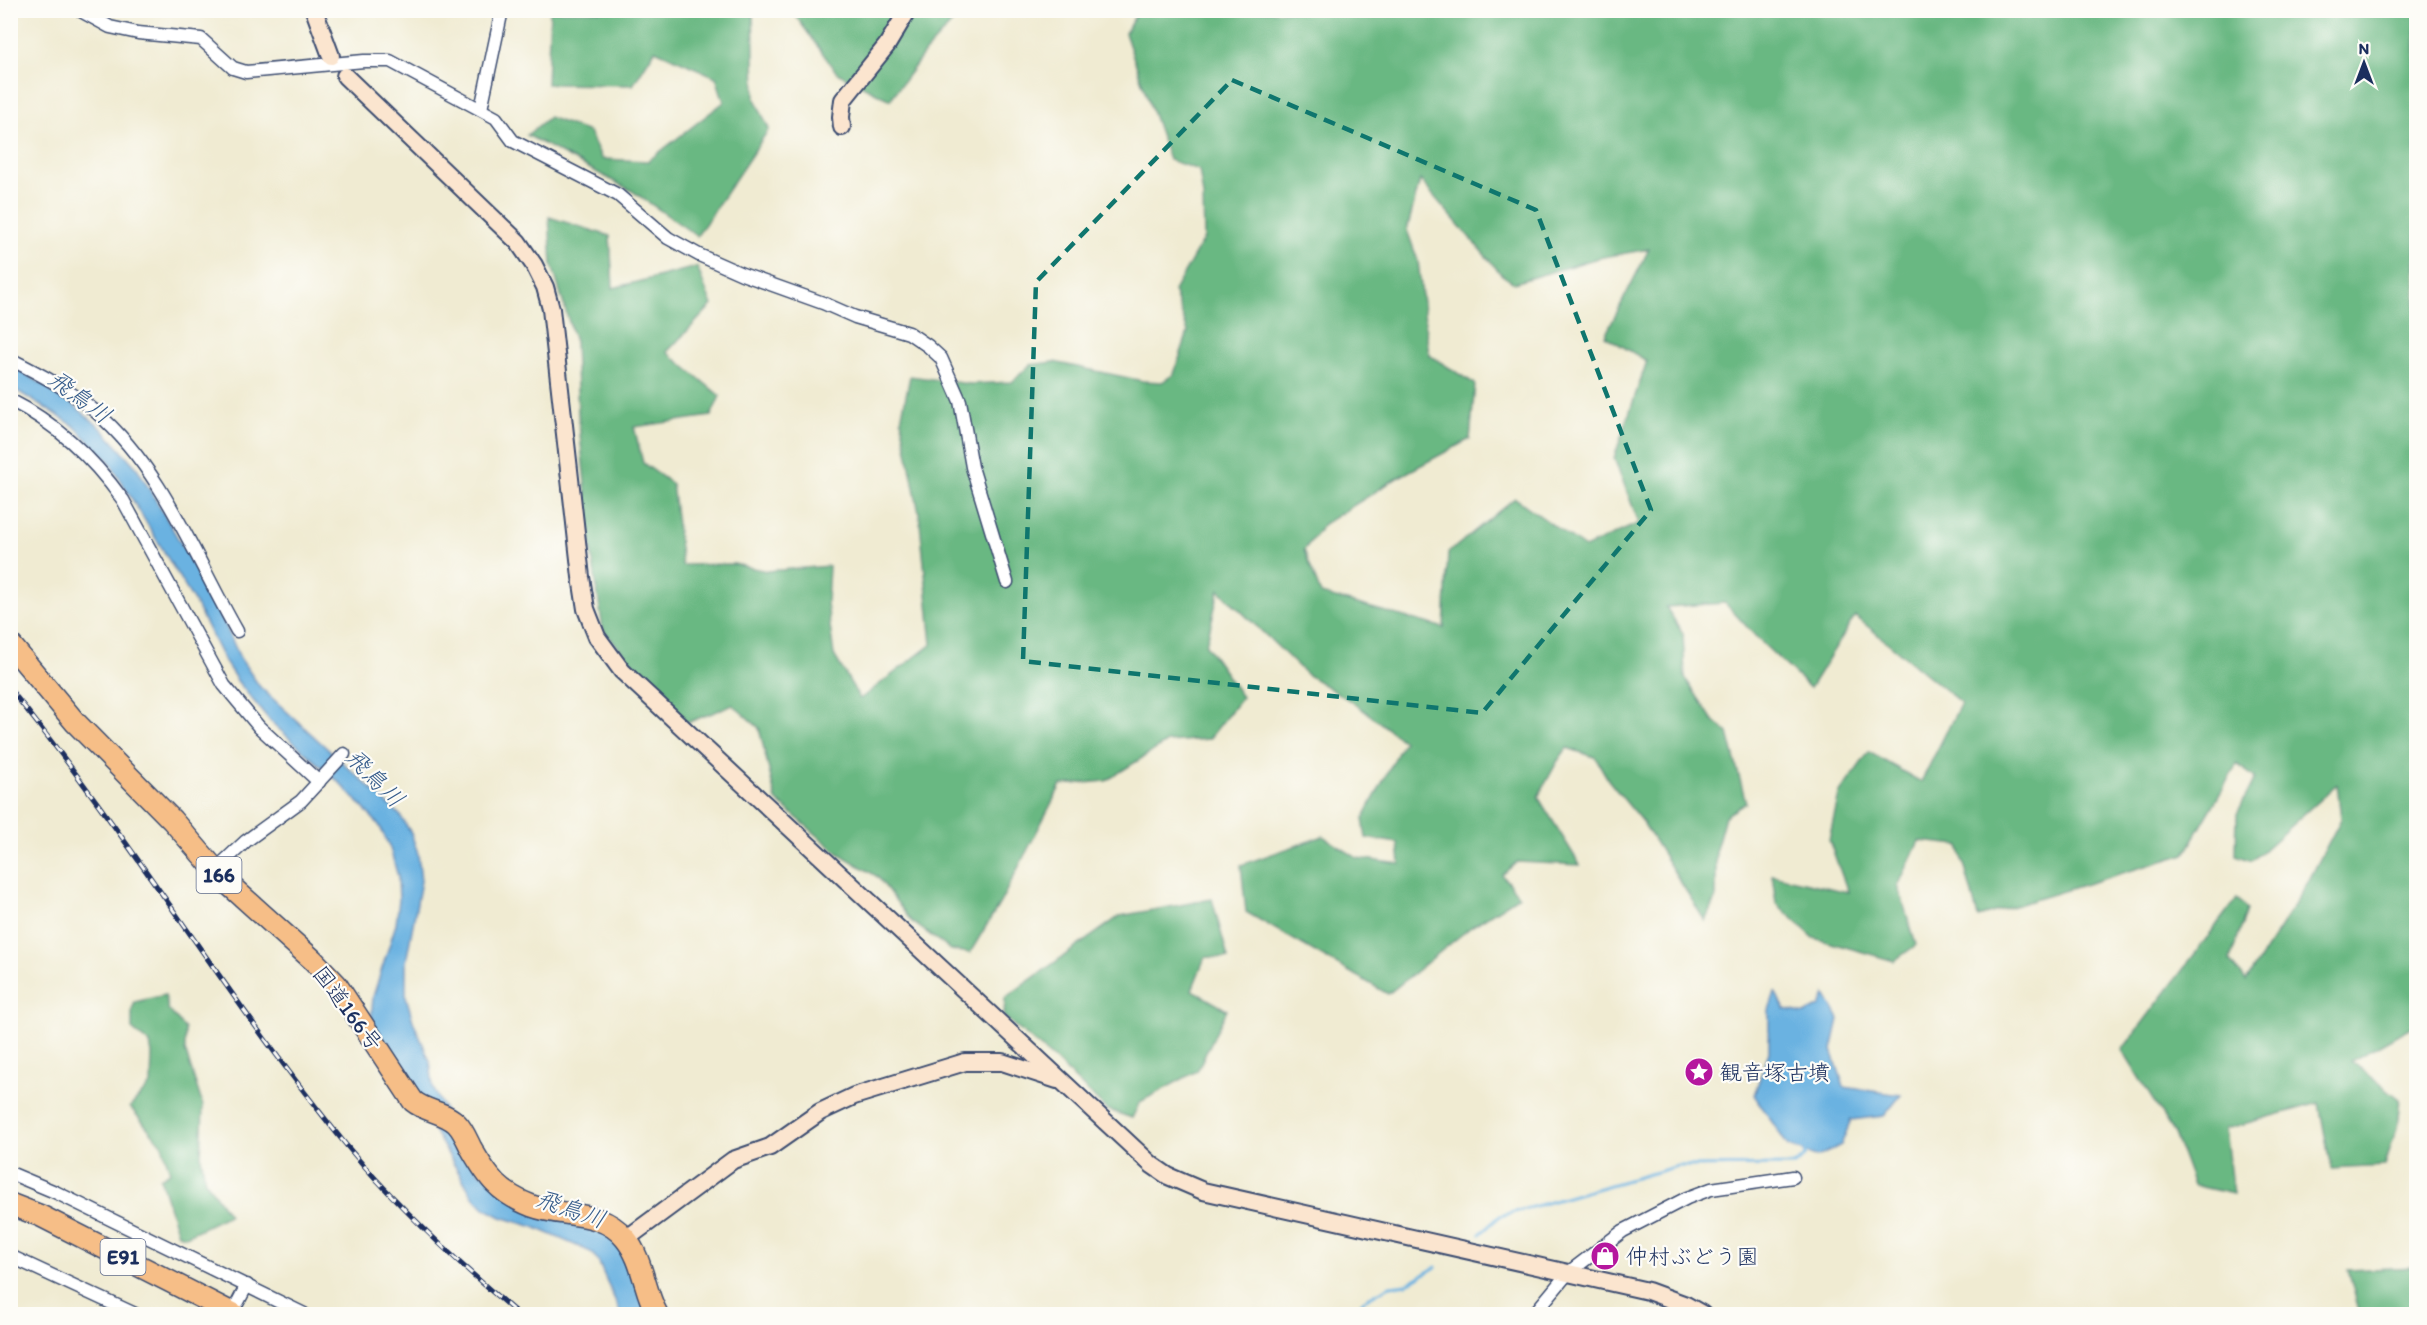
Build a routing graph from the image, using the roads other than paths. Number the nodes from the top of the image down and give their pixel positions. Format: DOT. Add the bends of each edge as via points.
graph roads {
  1 [pos="79,10"];
  2 [pos="314,10"];
  3 [pos="501,10"];
  4 [pos="908,10"];
  5 [pos="331,56"];
  6 [pos="345,76"];
  7 [pos="481,109"];
  8 [pos="842,127"];
  9 [pos="10,359"];
  10 [pos="10,400"];
  11 [pos="1007,582"];
  12 [pos="237,631"];
  13 [pos="10,644"];
  14 [pos="342,756"];
  15 [pos="322,778"];
  16 [pos="215,870"];
  17 [pos="1062,1081"];
  18 [pos="10,1173"];
  19 [pos="1793,1177"];
  20 [pos="10,1204"];
  21 [pos="10,1212"];
  22 [pos="626,1239"];
  23 [pos="10,1256"];
  24 [pos="1568,1273"];
  25 [pos="247,1285"];
  26 [pos="236,1308"];
  27 [pos="135,1314"];
  28 [pos="220,1314"];
  29 [pos="304,1314"];
  30 [pos="657,1314"];
  31 [pos="1534,1314"];
  32 [pos="1702,1314"];
  1 -- 7 [label="street" via="110,27 201,39 233,68 246,72 390,61"];
  2 -- 5 [label="street"];
  3 -- 7 [label="street"];
  4 -- 8 [label="street" via="887,45 843,100"];
  6 -- 17 [label="street" via="518,242 545,287 555,336 583,595 597,637 622,671"];
  7 -- 11 [label="street" via="496,118 513,141 618,195 668,238 699,255 855,317 909,333 928,346 941,358 960,401 972,467"];
  9 -- 12 [label="street" via="76,397 119,434 167,499"];
  10 -- 15 [label="street" via="68,438 105,475 123,500 224,685 259,727"];
  13 -- 16 [label="highway, 国道166号 / 166" via="75,722 172,820"];
  14 -- 15 [label="street"];
  15 -- 16 [label="street" via="301,801"];
  16 -- 22 [label="highway, 国道166号 / 166" via="336,984 413,1101 457,1124 488,1177 509,1195 534,1206 586,1215 607,1224"];
  17 -- 22 [label="street" via="1002,1062 965,1062 854,1096 820,1112 770,1147 733,1160"];
  17 -- 24 [label="street" via="1152,1165 1203,1191"];
  18 -- 25 [label="street"];
  19 -- 24 [label="street" via="1711,1189 1687,1198 1623,1231"];
  20 -- 26 [label="highway, E91"];
  21 -- 28 [label="highway, E91"];
  22 -- 30 [label="highway, 国道166号 / 166"];
  23 -- 27 [label="street"];
  24 -- 31 [label="street"];
  24 -- 32 [label="street" via="1648,1291"];
  25 -- 26 [label="street"];
  25 -- 29 [label="street"];
}
